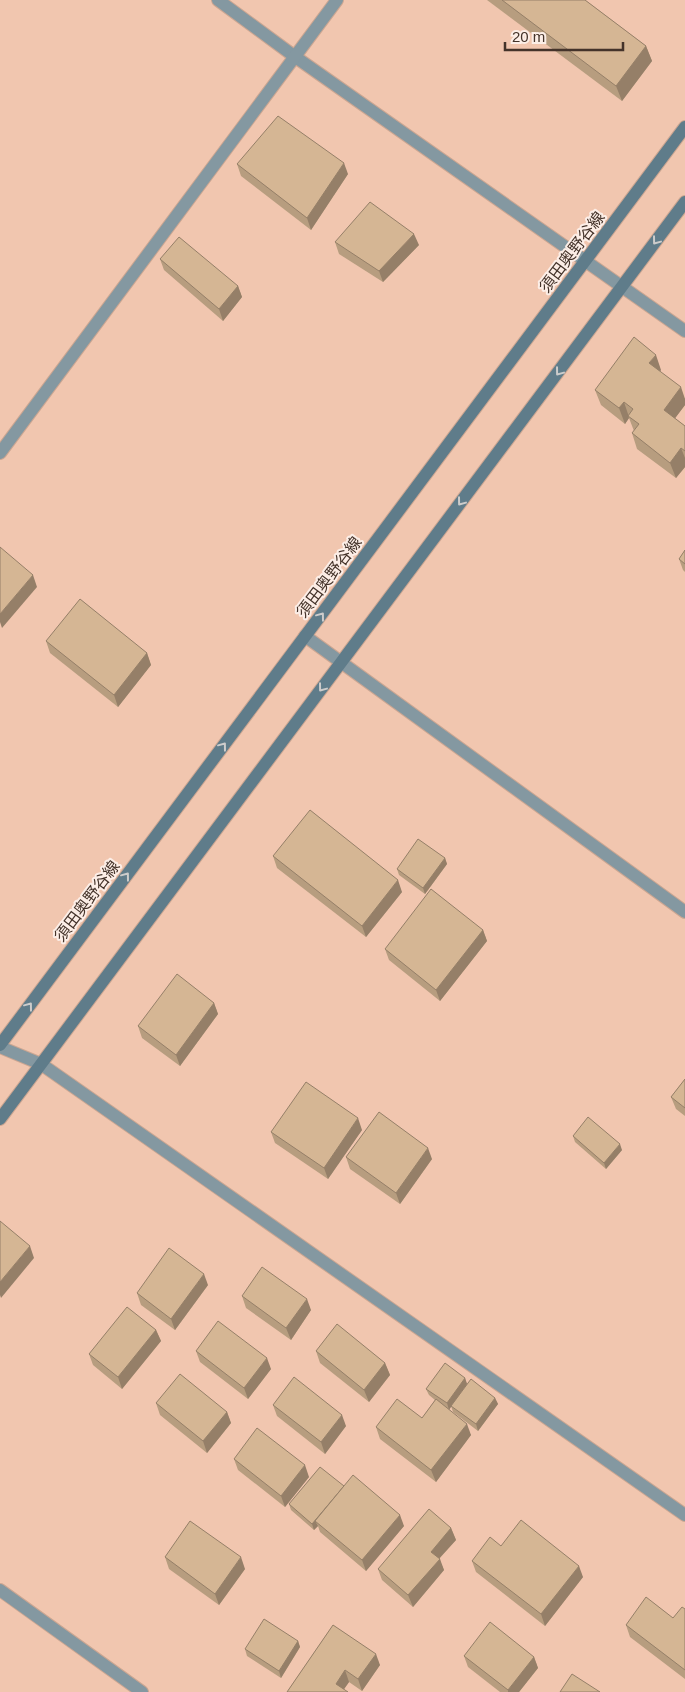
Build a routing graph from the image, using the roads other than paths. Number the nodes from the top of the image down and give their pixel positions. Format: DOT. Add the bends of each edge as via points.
graph roads {
  1 [pos="218,0"];
  2 [pos="337,0"];
  3 [pos="294,56"];
  4 [pos="685,128"];
  5 [pos="685,202"];
  6 [pos="586,260"];
  7 [pos="622,286"];
  8 [pos="685,331"];
  9 [pos="0,453"];
  10 [pos="305,636"];
  11 [pos="341,662"];
  12 [pos="685,912"];
  13 [pos="0,1046"];
  14 [pos="41,1064"];
  15 [pos="0,1119"];
  16 [pos="685,1515"];
  17 [pos="0,1590"];
  18 [pos="142,1692"];
  1 -- 3 [label="street"];
  2 -- 3 [label="street"];
  3 -- 6 [label="street"];
  3 -- 9 [label="street"];
  4 -- 6 [label="main road, 須田奥野谷線"];
  5 -- 7 [label="main road, one-way"];
  6 -- 7 [label="street"];
  10 -- 6 [label="main road, 須田奥野谷線, one-way"];
  7 -- 8 [label="street"];
  7 -- 11 [label="main road, one-way"];
  10 -- 11 [label="street"];
  13 -- 10 [label="main road, 須田奥野谷線, one-way"];
  11 -- 12 [label="street"];
  11 -- 14 [label="main road, one-way"];
  13 -- 14 [label="street"];
  14 -- 15 [label="main road"];
  14 -- 16 [label="street"];
  17 -- 18 [label="street"];
}
